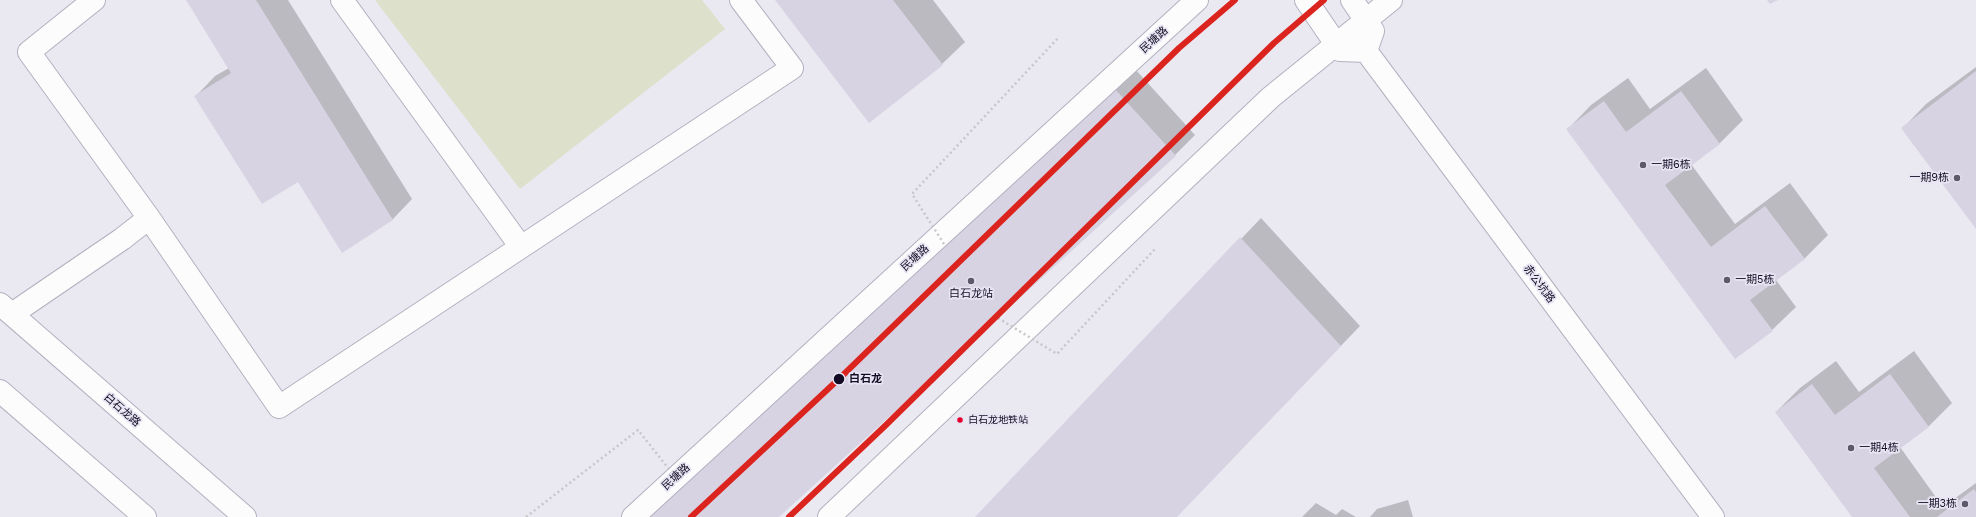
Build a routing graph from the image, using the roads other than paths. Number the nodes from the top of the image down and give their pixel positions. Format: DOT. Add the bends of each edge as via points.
graph roads {
  1 [pos="94,0"];
  2 [pos="342,0"];
  3 [pos="741,0"];
  4 [pos="1197,0"];
  5 [pos="1306,0"];
  6 [pos="1352,0"];
  7 [pos="1391,0"];
  8 [pos="1366,20"];
  9 [pos="1336,44"];
  10 [pos="1366,51"];
  11 [pos="149,218"];
  12 [pos="521,247"];
  13 [pos="6,309"];
  14 [pos="0,391"];
  15 [pos="145,517"];
  16 [pos="245,517"];
  17 [pos="632,517"];
  18 [pos="829,517"];
  19 [pos="1713,517"];
  1 -- 11 [label="street" via="29,52"];
  2 -- 12 [label="street"];
  3 -- 12 [label="street" via="792,68"];
  4 -- 17 [label="street, 民塘路"];
  5 -- 9 [label="street"];
  6 -- 8 [label="street"];
  7 -- 8 [label="street"];
  8 -- 9 [label="street"];
  8 -- 10 [label="street" via="1373,31"];
  9 -- 10 [label="street" via="1340,50"];
  9 -- 18 [label="street" via="1271,96"];
  10 -- 19 [label="street, 赤公坑路"];
  11 -- 12 [label="street" via="279,407"];
  11 -- 13 [label="street" via="122,239"];
  13 -- 16 [label="street, 白石龙路"];
  14 -- 15 [label="street"];
}
